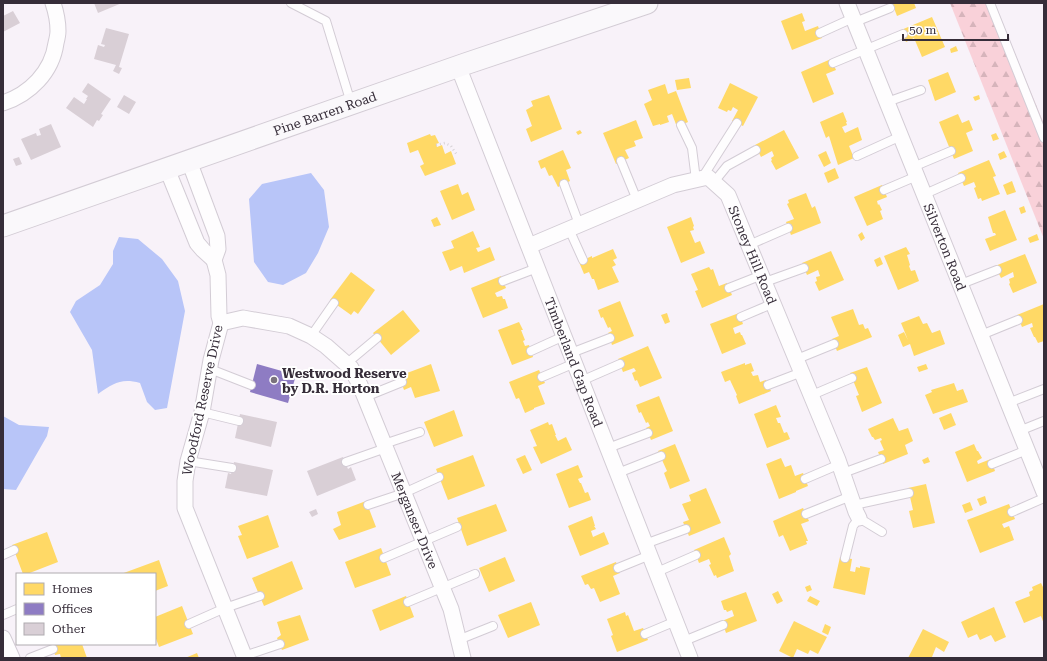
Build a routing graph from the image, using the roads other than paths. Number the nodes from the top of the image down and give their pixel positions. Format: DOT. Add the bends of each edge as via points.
graph roads {
  1 [pos="53,3"];
  2 [pos="291,3"];
  3 [pos="647,3"];
  4 [pos="847,3"];
  5 [pos="990,3"];
  6 [pos="890,8"];
  7 [pos="854,20"];
  8 [pos="820,32"];
  9 [pos="903,34"];
  10 [pos="866,50"];
  11 [pos="833,63"];
  12 [pos="458,66"];
  13 [pos="921,90"];
  14 [pos="887,102"];
  15 [pos="3,103"];
  16 [pos="351,104"];
  17 [pos="737,123"];
  18 [pos="681,125"];
  19 [pos="901,136"];
  20 [pos="1044,138"];
  21 [pos="756,150"];
  22 [pos="951,151"];
  23 [pos="857,156"];
  24 [pos="189,161"];
  25 [pos="621,161"];
  26 [pos="167,168"];
  27 [pos="915,172"];
  28 [pos="961,178"];
  29 [pos="704,180"];
  30 [pos="564,184"];
  31 [pos="884,190"];
  32 [pos="924,194"];
  33 [pos="638,200"];
  34 [pos="3,226"];
  35 [pos="574,227"];
  36 [pos="788,228"];
  37 [pos="749,245"];
  38 [pos="529,246"];
  39 [pos="214,260"];
  40 [pos="583,260"];
  41 [pos="537,268"];
  42 [pos="804,268"];
  43 [pos="997,270"];
  44 [pos="763,279"];
  45 [pos="503,281"];
  46 [pos="960,284"];
  47 [pos="729,288"];
  48 [pos="334,303"];
  49 [pos="774,303"];
  50 [pos="741,317"];
  51 [pos="1018,320"];
  52 [pos="221,323"];
  53 [pos="981,335"];
  54 [pos="311,336"];
  55 [pos="564,336"];
  56 [pos="377,338"];
  57 [pos="610,338"];
  58 [pos="834,344"];
  59 [pos="531,351"];
  60 [pos="573,358"];
  61 [pos="346,364"];
  62 [pos="620,364"];
  63 [pos="799,366"];
  64 [pos="210,369"];
  65 [pos="542,377"];
  66 [pos="852,378"];
  67 [pos="581,381"];
  68 [pos="402,382"];
  69 [pos="251,385"];
  70 [pos="768,385"];
  71 [pos="1044,388"];
  72 [pos="363,391"];
  73 [pos="812,395"];
  74 [pos="1008,403"];
  75 [pos="202,412"];
  76 [pos="239,421"];
  77 [pos="1044,421"];
  78 [pos="1019,431"];
  79 [pos="420,432"];
  80 [pos="648,433"];
  81 [pos="385,446"];
  82 [pos="608,448"];
  83 [pos="1027,450"];
  84 [pos="660,456"];
  85 [pos="881,459"];
  86 [pos="188,460"];
  87 [pos="346,462"];
  88 [pos="992,464"];
  89 [pos="232,468"];
  90 [pos="841,468"];
  91 [pos="618,473"];
  92 [pos="439,477"];
  93 [pos="805,479"];
  94 [pos="1044,492"];
  95 [pos="404,493"];
  96 [pos="909,493"];
  97 [pos="1044,498"];
  98 [pos="368,505"];
  99 [pos="855,506"];
  100 [pos="1012,512"];
  101 [pos="806,514"];
  102 [pos="458,527"];
  103 [pos="686,529"];
  104 [pos="882,532"];
  105 [pos="423,541"];
  106 [pos="648,549"];
  107 [pos="14,550"];
  108 [pos="3,555"];
  109 [pos="696,556"];
  110 [pos="384,558"];
  111 [pos="845,558"];
  112 [pos="618,568"];
  113 [pos="657,572"];
  114 [pos="475,574"];
  115 [pos="442,588"];
  116 [pos="260,596"];
  117 [pos="408,602"];
  118 [pos="16,608"];
  119 [pos="225,608"];
  120 [pos="3,615"];
  121 [pos="676,621"];
  122 [pos="189,624"];
  123 [pos="723,625"];
  124 [pos="493,626"];
  125 [pos="645,634"];
  126 [pos="3,638"];
  127 [pos="458,640"];
  128 [pos="684,641"];
  129 [pos="280,644"];
  130 [pos="53,648"];
  131 [pos="8,656"];
  132 [pos="245,657"];
  133 [pos="30,658"];
  134 [pos="463,658"];
  135 [pos="690,658"];
  1 -- 15 [label="street" via="58,32 49,66 27,92"];
  2 -- 16 [label="lane" via="326,21"];
  3 -- 12 [label="main road, Pine Barren Road"];
  4 -- 7 [label="street, Silverton Road"];
  5 -- 20 [label="lane"];
  6 -- 7 [label="lane"];
  7 -- 8 [label="lane"];
  7 -- 10 [label="street, Silverton Road"];
  9 -- 10 [label="lane"];
  10 -- 11 [label="lane"];
  10 -- 14 [label="street, Silverton Road"];
  12 -- 16 [label="main road, Pine Barren Road"];
  12 -- 38 [label="street, Timberland Gap Road"];
  13 -- 14 [label="lane"];
  14 -- 19 [label="street, Silverton Road"];
  16 -- 24 [label="main road, Pine Barren Road"];
  17 -- 29 [label="lane"];
  18 -- 29 [label="lane"];
  19 -- 23 [label="lane"];
  19 -- 27 [label="street, Silverton Road"];
  21 -- 29 [label="lane"];
  22 -- 27 [label="lane"];
  24 -- 26 [label="main road, Pine Barren Road"];
  24 -- 39 [label="street, Woodford Reserve Drive" via="217,236 218,249"];
  25 -- 33 [label="lane"];
  26 -- 34 [label="main road, Pine Barren Road"];
  26 -- 39 [label="street" via="197,243"];
  27 -- 31 [label="lane"];
  27 -- 32 [label="street, Silverton Road"];
  28 -- 32 [label="lane"];
  29 -- 33 [label="street" via="673,185"];
  29 -- 37 [label="street, Stoney Hill Road" via="728,195"];
  30 -- 35 [label="lane"];
  32 -- 46 [label="street, Silverton Road"];
  33 -- 35 [label="street"];
  35 -- 38 [label="street"];
  35 -- 40 [label="lane"];
  36 -- 37 [label="lane"];
  37 -- 44 [label="street, Stoney Hill Road"];
  38 -- 41 [label="street, Timberland Gap Road"];
  39 -- 52 [label="street, Woodford Reserve Drive" via="218,276"];
  41 -- 45 [label="lane"];
  41 -- 55 [label="street, Timberland Gap Road"];
  42 -- 44 [label="lane"];
  43 -- 46 [label="lane"];
  44 -- 47 [label="lane"];
  44 -- 49 [label="street, Stoney Hill Road"];
  46 -- 53 [label="street, Silverton Road"];
  48 -- 54 [label="lane"];
  49 -- 50 [label="lane"];
  49 -- 63 [label="street, Stoney Hill Road"];
  51 -- 53 [label="lane"];
  52 -- 54 [label="street, Merganser Drive" via="243,318 289,326"];
  52 -- 64 [label="street, Woodford Reserve Drive"];
  53 -- 74 [label="street, Silverton Road"];
  54 -- 61 [label="street, Merganser Drive"];
  55 -- 59 [label="lane"];
  55 -- 60 [label="street, Timberland Gap Road"];
  56 -- 61 [label="lane"];
  57 -- 60 [label="lane"];
  58 -- 63 [label="lane"];
  60 -- 65 [label="lane"];
  60 -- 67 [label="street, Timberland Gap Road"];
  61 -- 72 [label="street, Merganser Drive" via="351,368"];
  62 -- 67 [label="lane"];
  63 -- 70 [label="lane"];
  63 -- 73 [label="street, Stoney Hill Road"];
  64 -- 69 [label="lane"];
  64 -- 75 [label="street, Woodford Reserve Drive"];
  66 -- 73 [label="lane"];
  67 -- 82 [label="street, Timberland Gap Road"];
  68 -- 72 [label="lane"];
  71 -- 74 [label="lane"];
  72 -- 81 [label="street, Merganser Drive"];
  73 -- 90 [label="street, Stoney Hill Road"];
  74 -- 78 [label="street, Silverton Road"];
  75 -- 76 [label="lane"];
  75 -- 86 [label="street, Woodford Reserve Drive"];
  77 -- 78 [label="lane"];
  78 -- 83 [label="street, Silverton Road"];
  79 -- 81 [label="lane"];
  80 -- 82 [label="lane"];
  81 -- 87 [label="lane"];
  81 -- 95 [label="street, Merganser Drive"];
  82 -- 91 [label="street, Timberland Gap Road"];
  83 -- 88 [label="lane"];
  83 -- 94 [label="street, Silverton Road"];
  84 -- 91 [label="lane"];
  85 -- 90 [label="lane"];
  86 -- 89 [label="lane"];
  86 -- 119 [label="street, Woodford Reserve Drive" via="185,508"];
  90 -- 93 [label="lane"];
  90 -- 99 [label="street, Stoney Hill Road"];
  91 -- 106 [label="street, Timberland Gap Road"];
  92 -- 95 [label="lane"];
  95 -- 98 [label="lane"];
  95 -- 105 [label="street, Merganser Drive"];
  96 -- 99 [label="lane"];
  97 -- 100 [label="lane"];
  99 -- 101 [label="lane"];
  99 -- 104 [label="lane"];
  99 -- 111 [label="lane"];
  102 -- 105 [label="lane"];
  103 -- 106 [label="lane"];
  105 -- 110 [label="lane"];
  105 -- 115 [label="street, Merganser Drive"];
  106 -- 112 [label="lane"];
  106 -- 113 [label="street, Timberland Gap Road"];
  107 -- 108 [label="lane"];
  109 -- 113 [label="lane"];
  113 -- 121 [label="street, Timberland Gap Road"];
  114 -- 115 [label="lane"];
  115 -- 117 [label="lane"];
  115 -- 127 [label="street, Merganser Drive"];
  116 -- 119 [label="lane"];
  118 -- 120 [label="lane"];
  119 -- 122 [label="lane"];
  119 -- 132 [label="street, Woodford Reserve Drive"];
  121 -- 125 [label="lane"];
  121 -- 128 [label="street, Timberland Gap Road"];
  123 -- 128 [label="lane"];
  124 -- 127 [label="lane"];
  126 -- 131 [label="street"];
  127 -- 134 [label="street, Merganser Drive"];
  128 -- 135 [label="street, Timberland Gap Road"];
  129 -- 132 [label="lane"];
  130 -- 133 [label="lane"];
}
